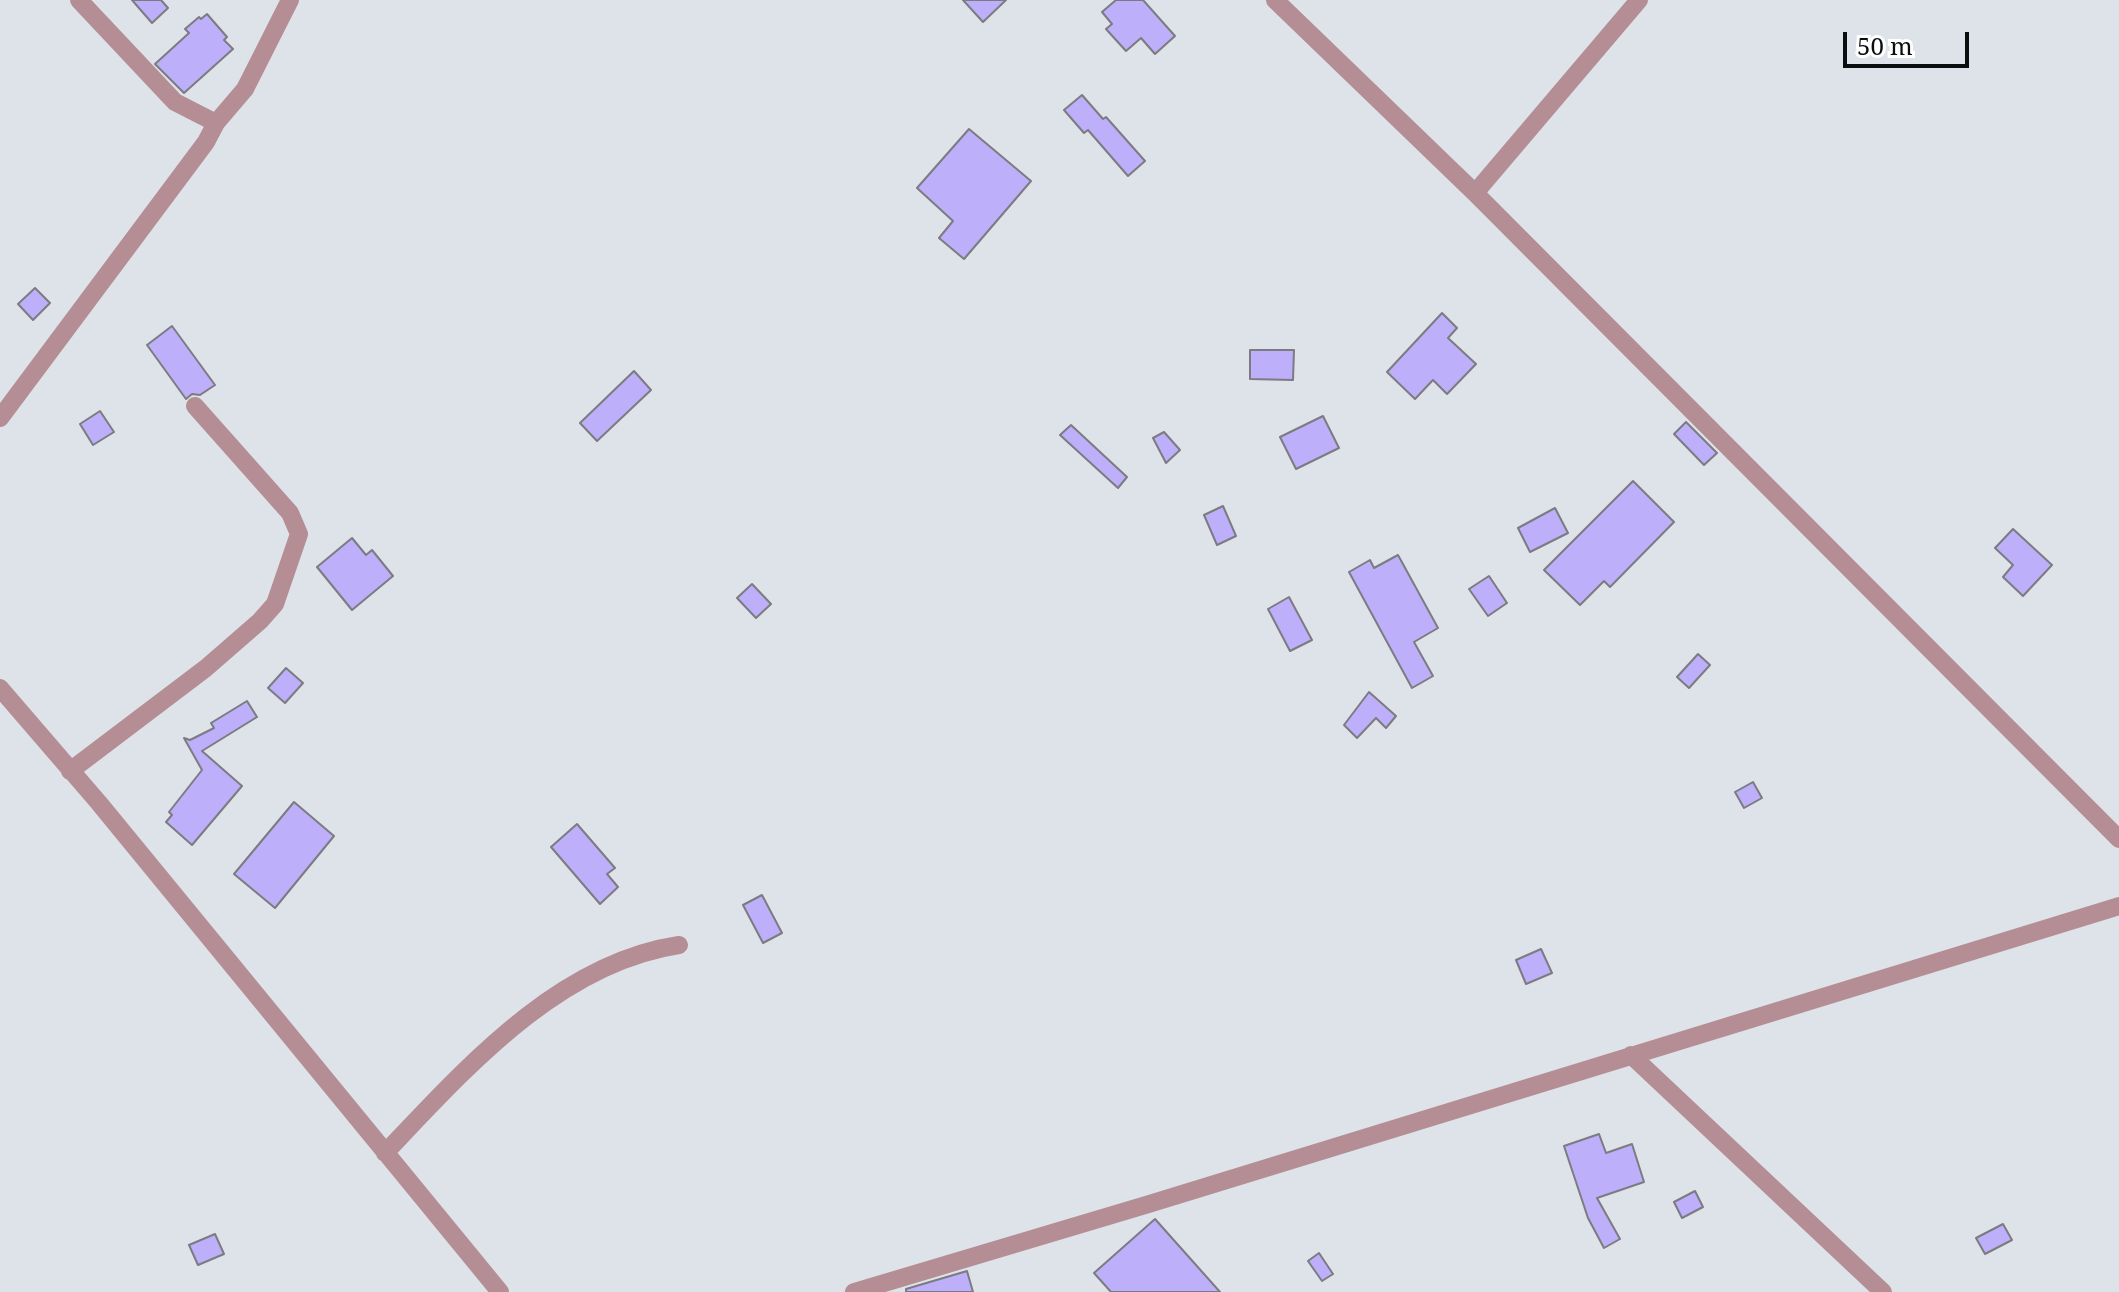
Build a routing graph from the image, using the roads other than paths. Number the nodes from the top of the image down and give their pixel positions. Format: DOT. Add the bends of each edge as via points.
graph roads {
  1 [pos="79,0"];
  2 [pos="290,0"];
  3 [pos="1275,0"];
  4 [pos="1639,0"];
  5 [pos="216,123"];
  6 [pos="1475,193"];
  7 [pos="195,406"];
  8 [pos="0,418"];
  9 [pos="0,688"];
  10 [pos="70,771"];
  11 [pos="2119,839"];
  12 [pos="2119,906"];
  13 [pos="679,945"];
  14 [pos="1631,1055"];
  15 [pos="385,1153"];
  16 [pos="500,1292"];
  17 [pos="854,1292"];
  18 [pos="1883,1292"];
  1 -- 5 [label="street" via="175,102"];
  2 -- 5 [label="street" via="245,89"];
  3 -- 6 [label="street"];
  4 -- 6 [label="street"];
  5 -- 8 [label="street"];
  6 -- 11 [label="street"];
  7 -- 10 [label="street" via="297,524 299,534 280,590 260,621 206,668"];
  9 -- 10 [label="street"];
  10 -- 15 [label="street"];
  12 -- 14 [label="street"];
  13 -- 15 [label="street" via="623,959 544,1003 460,1075"];
  14 -- 17 [label="street"];
  14 -- 18 [label="street"];
  15 -- 16 [label="street"];
}
